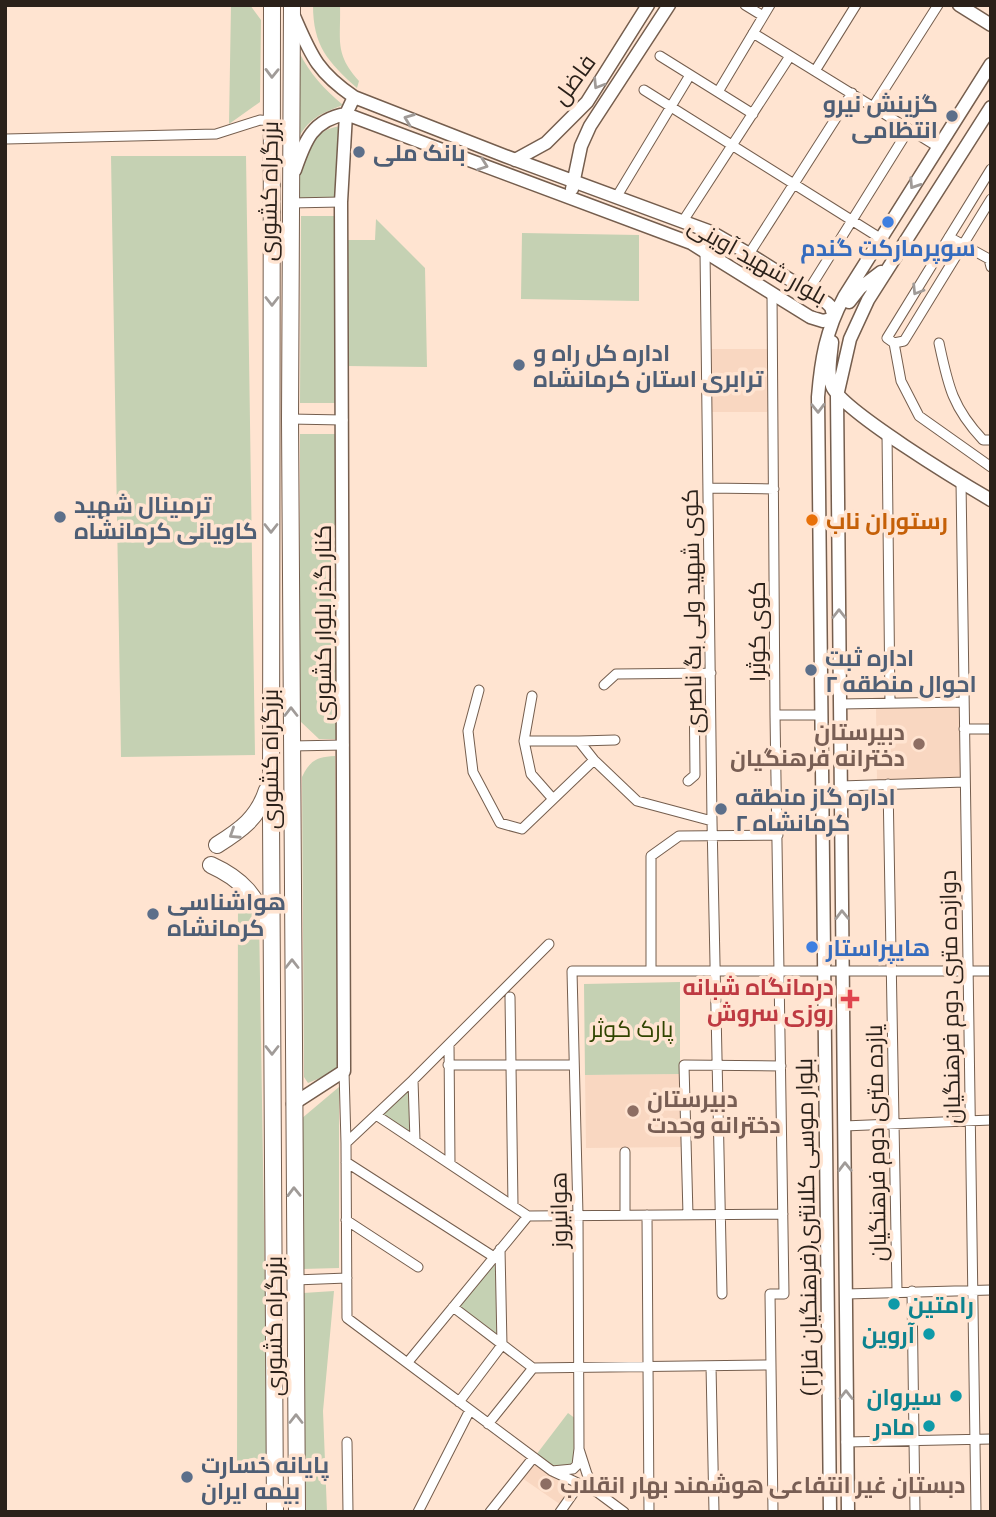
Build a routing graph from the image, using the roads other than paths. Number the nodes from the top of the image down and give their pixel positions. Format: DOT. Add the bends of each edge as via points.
graph roads {
  1 [pos="272,5"];
  2 [pos="648,5"];
  3 [pos="668,5"];
  4 [pos="745,5"];
  5 [pos="770,5"];
  6 [pos="856,5"];
  7 [pos="939,5"];
  8 [pos="959,5"];
  9 [pos="293,9"];
  10 [pos="763,16"];
  11 [pos="991,25"];
  12 [pos="753,33"];
  13 [pos="660,56"];
  14 [pos="790,56"];
  15 [pos="991,64"];
  16 [pos="815,71"];
  17 [pos="690,75"];
  18 [pos="644,90"];
  19 [pos="718,92"];
  20 [pos="852,93"];
  21 [pos="354,97"];
  22 [pos="671,107"];
  23 [pos="873,107"];
  24 [pos="991,107"];
  25 [pos="346,114"];
  26 [pos="753,114"];
  27 [pos="271,121"];
  28 [pos="909,129"];
  29 [pos="6,139"];
  30 [pos="732,145"];
  31 [pos="938,147"];
  32 [pos="515,160"];
  33 [pos="991,169"];
  34 [pos="291,181"];
  35 [pos="575,183"];
  36 [pos="794,184"];
  37 [pos="617,196"];
  38 [pos="569,197"];
  39 [pos="991,199"];
  40 [pos="341,202"];
  41 [pos="290,203"];
  42 [pos="852,220"];
  43 [pos="683,221"];
  44 [pos="949,237"];
  45 [pos="880,238"];
  46 [pos="962,244"];
  47 [pos="705,251"];
  48 [pos="749,254"];
  49 [pos="991,267"];
  50 [pos="886,268"];
  51 [pos="808,291"];
  52 [pos="772,293"];
  53 [pos="834,318"];
  54 [pos="894,343"];
  55 [pos="939,343"];
  56 [pos="837,396"];
  57 [pos="290,419"];
  58 [pos="343,419"];
  59 [pos="887,433"];
  60 [pos="987,440"];
  61 [pos="971,453"];
  62 [pos="991,467"];
  63 [pos="961,482"];
  64 [pos="708,488"];
  65 [pos="774,489"];
  66 [pos="991,500"];
  67 [pos="694,673"];
  68 [pos="711,673"];
  69 [pos="604,685"];
  70 [pos="479,690"];
  71 [pos="532,695"];
  72 [pos="964,702"];
  73 [pos="890,703"];
  74 [pos="840,704"];
  75 [pos="775,715"];
  76 [pos="822,715"];
  77 [pos="964,729"];
  78 [pos="991,729"];
  79 [pos="615,740"];
  80 [pos="524,741"];
  81 [pos="579,741"];
  82 [pos="291,746"];
  83 [pos="344,746"];
  84 [pos="594,761"];
  85 [pos="271,778"];
  86 [pos="688,781"];
  87 [pos="965,782"];
  88 [pos="888,784"];
  89 [pos="841,786"];
  90 [pos="553,799"];
  91 [pos="271,817"];
  92 [pos="292,820"];
  93 [pos="712,821"];
  94 [pos="778,835"];
  95 [pos="713,836"];
  96 [pos="217,845"];
  97 [pos="211,866"];
  98 [pos="271,883"];
  99 [pos="292,883"];
  100 [pos="549,944"];
  101 [pos="271,945"];
  102 [pos="825,970"];
  103 [pos="651,971"];
  104 [pos="716,971"];
  105 [pos="780,971"];
  106 [pos="843,971"];
  107 [pos="968,971"];
  108 [pos="991,971"];
  109 [pos="890,972"];
  110 [pos="510,997"];
  111 [pos="449,1044"];
  112 [pos="448,1065"];
  113 [pos="511,1065"];
  114 [pos="574,1065"];
  115 [pos="718,1066"];
  116 [pos="781,1066"];
  117 [pos="344,1071"];
  118 [pos="413,1080"];
  119 [pos="293,1104"];
  120 [pos="376,1115"];
  121 [pos="970,1120"];
  122 [pos="991,1120"];
  123 [pos="894,1122"];
  124 [pos="844,1126"];
  125 [pos="415,1141"];
  126 [pos="346,1143"];
  127 [pos="625,1152"];
  128 [pos="346,1162"];
  129 [pos="450,1164"];
  130 [pos="513,1205"];
  131 [pos="722,1214"];
  132 [pos="783,1214"];
  133 [pos="578,1215"];
  134 [pos="625,1215"];
  135 [pos="647,1215"];
  136 [pos="688,1215"];
  137 [pos="528,1216"];
  138 [pos="346,1220"];
  139 [pos="497,1253"];
  140 [pos="418,1267"];
  141 [pos="347,1278"];
  142 [pos="295,1280"];
  143 [pos="991,1290"];
  144 [pos="897,1291"];
  145 [pos="912,1291"];
  146 [pos="971,1291"];
  147 [pos="722,1294"];
  148 [pos="846,1294"];
  149 [pos="453,1307"];
  150 [pos="502,1345"];
  151 [pos="408,1362"];
  152 [pos="771,1365"];
  153 [pos="711,1366"];
  154 [pos="648,1367"];
  155 [pos="533,1368"];
  156 [pos="579,1368"];
  157 [pos="459,1402"];
  158 [pos="470,1410"];
  159 [pos="488,1424"];
  160 [pos="975,1439"];
  161 [pos="991,1439"];
  162 [pos="914,1441"];
  163 [pos="347,1442"];
  164 [pos="846,1442"];
  165 [pos="579,1449"];
  166 [pos="533,1458"];
  167 [pos="552,1471"];
  168 [pos="579,1485"];
  169 [pos="597,1492"];
  170 [pos="275,1512"];
  171 [pos="297,1512"];
  172 [pos="348,1512"];
  173 [pos="418,1512"];
  174 [pos="491,1512"];
  175 [pos="560,1512"];
  176 [pos="624,1512"];
  177 [pos="649,1512"];
  178 [pos="714,1512"];
  179 [pos="773,1512"];
  180 [pos="830,1512"];
  181 [pos="848,1512"];
  182 [pos="915,1512"];
  183 [pos="976,1512"];
  1 -- 27 [label="highway, بزرگراه کشوری, one-way"];
  2 -- 32 [label="main road, فاضل, one-way" via="587,102 546,143"];
  3 -- 35 [label="main road, فاضل" via="590,126 578,156"];
  4 -- 10 [label="street"];
  5 -- 10 [label="street"];
  6 -- 16 [label="street"];
  7 -- 23 [label="street"];
  8 -- 11 [label="main road"];
  9 -- 21 [label="main road, بلوار شهید آوینی" via="315,62"];
  9 -- 34 [label="highway, بزرگراه کشوری"];
  10 -- 12 [label="street"];
  12 -- 14 [label="street"];
  12 -- 19 [label="street"];
  13 -- 17 [label="street"];
  14 -- 16 [label="street"];
  14 -- 26 [label="street"];
  15 -- 31 [label="main road, بلوار موسی کلانتری(فرهنگیان فاز۲)"];
  16 -- 20 [label="street"];
  17 -- 19 [label="street"];
  17 -- 22 [label="street"];
  18 -- 22 [label="street"];
  19 -- 26 [label="street"];
  20 -- 23 [label="street"];
  20 -- 36 [label="street"];
  21 -- 25 [label="main road"];
  32 -- 21 [label="main road, بلوار شهید آوینی, one-way"];
  22 -- 30 [label="street"];
  22 -- 37 [label="street"];
  23 -- 28 [label="street"];
  24 -- 50 [label="main road, بلوار موسی کلانتری(فرهنگیان فاز۲)"];
  25 -- 34 [label="main road" via="328,119 310,134"];
  25 -- 38 [label="main road, بلوار شهید آوینی, one-way"];
  25 -- 40 [label="main road, کنار گذر بلوار کشوری"];
  26 -- 30 [label="street"];
  27 -- 29 [label="street" via="260,120 216,134"];
  27 -- 85 [label="highway, بزرگراه کشوری, one-way"];
  28 -- 31 [label="street"];
  28 -- 42 [label="street"];
  30 -- 36 [label="street"];
  30 -- 43 [label="street"];
  31 -- 45 [label="main road, بلوار موسی کلانتری(فرهنگیان فاز۲), one-way"];
  32 -- 35 [label="main road, بلوار شهید آوینی"];
  33 -- 44 [label="street"];
  34 -- 41 [label="highway, بزرگراه کشوری"];
  35 -- 37 [label="main road, بلوار شهید آوینی"];
  35 -- 38 [label="main road, فاضل"];
  36 -- 42 [label="street"];
  36 -- 48 [label="street"];
  37 -- 43 [label="main road, بلوار شهید آوینی"];
  38 -- 47 [label="main road, بلوار شهید آوینی"];
  39 -- 46 [label="street"];
  40 -- 41 [label="street"];
  40 -- 58 [label="main road, کنار گذر بلوار کشوری"];
  41 -- 57 [label="highway, بزرگراه کشوری"];
  42 -- 45 [label="street"];
  42 -- 51 [label="street"];
  43 -- 48 [label="main road, بلوار شهید آوینی"];
  44 -- 46 [label="street"];
  44 -- 54 [label="street, one-way" via="887,338"];
  45 -- 53 [label="main road, بلوار موسی کلانتری(فرهنگیان فاز۲)"];
  46 -- 49 [label="street" via="989,259"];
  46 -- 54 [label="street" via="904,341"];
  47 -- 52 [label="main road, بلوار شهید آوینی"];
  47 -- 64 [label="street, کوی شهید ولی بگ ناصری"];
  48 -- 51 [label="main road, بلوار شهید آوینی"];
  50 -- 53 [label="main road" via="860,288"];
  50 -- 56 [label="main road, بلوار موسی کلانتری(فرهنگیان فاز۲)" via="850,339"];
  51 -- 53 [label="main road, بلوار شهید آوینی" via="831,307"];
  52 -- 53 [label="main road, بلوار شهید آوینی" via="810,317"];
  52 -- 65 [label="street, کوی کوثر۱"];
  53 -- 56 [label="main road" via="830,378"];
  53 -- 76 [label="main road, بلوار موسی کلانتری(فرهنگیان فاز۲), one-way" via="821,360 818,397"];
  54 -- 61 [label="street" via="901,381 919,416"];
  55 -- 60 [label="street" via="949,390 964,421"];
  56 -- 59 [label="main road"];
  74 -- 56 [label="main road, بلوار موسی کلانتری(فرهنگیان فاز۲), one-way"];
  57 -- 58 [label="street"];
  82 -- 57 [label="highway, بزرگراه کشوری, one-way"];
  58 -- 83 [label="main road, کنار گذر بلوار کشوری"];
  59 -- 63 [label="main road"];
  59 -- 73 [label="street"];
  60 -- 61 [label="street"];
  61 -- 62 [label="street"];
  63 -- 66 [label="main road"];
  63 -- 72 [label="street, دوازده متری دوم فرهنگیان"];
  64 -- 65 [label="street"];
  64 -- 68 [label="street, کوی شهید ولی بگ ناصری"];
  65 -- 75 [label="street, کوی کوثر۱"];
  67 -- 68 [label="street"];
  67 -- 69 [label="street" via="616,674"];
  67 -- 86 [label="street" via="695,775"];
  68 -- 93 [label="street, کوی شهید ولی بگ ناصری"];
  70 -- 90 [label="street" via="468,731 473,772 500,823 522,829"];
  71 -- 80 [label="street"];
  72 -- 73 [label="street"];
  72 -- 77 [label="street, دوازده متری دوم فرهنگیان"];
  73 -- 74 [label="street"];
  74 -- 89 [label="main road, بلوار موسی کلانتری(فرهنگیان فاز۲)"];
  75 -- 76 [label="street"];
  75 -- 94 [label="street, کوی کوثر۱"];
  76 -- 102 [label="main road, بلوار موسی کلانتری(فرهنگیان فاز۲)"];
  77 -- 78 [label="street"];
  77 -- 87 [label="street, دوازده متری دوم فرهنگیان"];
  79 -- 81 [label="street"];
  80 -- 81 [label="street"];
  80 -- 90 [label="street" via="531,774"];
  81 -- 84 [label="street"];
  82 -- 83 [label="street"];
  82 -- 92 [label="highway, بزرگراه کشوری"];
  83 -- 117 [label="main road, کنار گذر بلوار کشوری"];
  84 -- 90 [label="street"];
  84 -- 93 [label="street" via="637,800"];
  85 -- 91 [label="highway, بزرگراه کشوری"];
  85 -- 96 [label="highway, one-way" via="256,816"];
  87 -- 88 [label="street"];
  87 -- 107 [label="street, دوازده متری دوم فرهنگیان"];
  88 -- 89 [label="street"];
  88 -- 109 [label="street, یازده متری دوم فرهنگیان"];
  106 -- 89 [label="main road, بلوار موسی کلانتری(فرهنگیان فاز۲), one-way"];
  91 -- 92 [label="highway" via="281,827"];
  91 -- 98 [label="highway, بزرگراه کشوری"];
  92 -- 99 [label="highway, بزرگراه کشوری"];
  93 -- 95 [label="street, کوی شهید ولی بگ ناصری"];
  94 -- 95 [label="street"];
  94 -- 105 [label="street, کوی کوثر۱"];
  95 -- 103 [label="street" via="679,836 651,856"];
  95 -- 104 [label="street, کوی شهید ولی بگ ناصری"];
  97 -- 101 [label="highway" via="246,887 269,928"];
  98 -- 99 [label="highway" via="284,874"];
  98 -- 101 [label="highway, بزرگراه کشوری"];
  119 -- 99 [label="highway, بزرگراه کشوری, one-way"];
  100 -- 111 [label="street"];
  101 -- 170 [label="highway, بزرگراه کشوری, one-way"];
  102 -- 105 [label="street"];
  102 -- 106 [label="street"];
  102 -- 180 [label="main road, بلوار موسی کلانتری(فرهنگیان فاز۲)"];
  103 -- 104 [label="street"];
  103 -- 114 [label="street, هوانیروز" via="572,971"];
  104 -- 105 [label="street"];
  104 -- 115 [label="street, کوی شهید ولی بگ ناصری"];
  105 -- 116 [label="street, کوی کوثر۱"];
  106 -- 109 [label="street"];
  106 -- 124 [label="main road, بلوار موسی کلانتری(فرهنگیان فاز۲)"];
  107 -- 108 [label="street"];
  107 -- 109 [label="street"];
  107 -- 121 [label="street, دوازده متری دوم فرهنگیان"];
  109 -- 123 [label="street, یازده متری دوم فرهنگیان"];
  110 -- 113 [label="street"];
  111 -- 112 [label="street"];
  111 -- 118 [label="street"];
  112 -- 113 [label="street"];
  112 -- 129 [label="street"];
  113 -- 114 [label="street"];
  113 -- 130 [label="street"];
  114 -- 133 [label="street, هوانیروز"];
  115 -- 116 [label="street"];
  115 -- 131 [label="street, کوی شهید ولی بگ ناصری"];
  115 -- 136 [label="street" via="684,1065"];
  116 -- 132 [label="street, کوی کوثر۱"];
  117 -- 119 [label="main road"];
  117 -- 126 [label="street"];
  118 -- 120 [label="street"];
  118 -- 125 [label="street"];
  142 -- 119 [label="highway, بزرگراه کشوری, one-way"];
  120 -- 125 [label="street"];
  120 -- 126 [label="street"];
  121 -- 122 [label="street"];
  121 -- 123 [label="street"];
  121 -- 146 [label="street, دوازده متری دوم فرهنگیان"];
  123 -- 124 [label="street"];
  123 -- 144 [label="street, یازده متری دوم فرهنگیان"];
  148 -- 124 [label="main road, بلوار موسی کلانتری(فرهنگیان فاز۲), one-way"];
  125 -- 129 [label="street"];
  126 -- 128 [label="street"];
  127 -- 134 [label="street"];
  128 -- 138 [label="street"];
  128 -- 139 [label="street"];
  129 -- 130 [label="street"];
  130 -- 137 [label="street"];
  131 -- 132 [label="street"];
  131 -- 136 [label="street"];
  131 -- 147 [label="street, کوی شهید ولی بگ ناصری"];
  132 -- 152 [label="street, کوی کوثر۱" via="784,1294 770,1294"];
  133 -- 134 [label="street"];
  133 -- 137 [label="street"];
  133 -- 156 [label="street, هوانیروز"];
  134 -- 135 [label="street"];
  135 -- 136 [label="street"];
  135 -- 154 [label="street"];
  137 -- 139 [label="street"];
  138 -- 140 [label="street"];
  138 -- 141 [label="street"];
  139 -- 149 [label="street"];
  139 -- 150 [label="street"];
  141 -- 142 [label="street"];
  141 -- 151 [label="street" via="347,1318"];
  171 -- 142 [label="highway, بزرگراه کشوری, one-way"];
  143 -- 146 [label="street"];
  144 -- 145 [label="street"];
  144 -- 148 [label="street"];
  145 -- 146 [label="street"];
  145 -- 162 [label="street"];
  146 -- 160 [label="street, دوازده متری دوم فرهنگیان"];
  164 -- 148 [label="main road, بلوار موسی کلانتری(فرهنگیان فاز۲), one-way"];
  149 -- 150 [label="street"];
  149 -- 151 [label="street"];
  150 -- 155 [label="street"];
  150 -- 157 [label="street"];
  151 -- 157 [label="street"];
  152 -- 153 [label="street"];
  152 -- 179 [label="street"];
  153 -- 154 [label="street"];
  153 -- 178 [label="street"];
  154 -- 156 [label="street"];
  154 -- 177 [label="street"];
  155 -- 156 [label="street"];
  155 -- 159 [label="street"];
  156 -- 165 [label="street, هوانیروز"];
  157 -- 158 [label="street"];
  158 -- 159 [label="street"];
  158 -- 173 [label="street"];
  159 -- 166 [label="street"];
  160 -- 161 [label="street"];
  160 -- 162 [label="street"];
  160 -- 183 [label="street, دوازده متری دوم فرهنگیان"];
  162 -- 164 [label="street"];
  162 -- 182 [label="street"];
  163 -- 172 [label="street"];
  164 -- 181 [label="main road, بلوار موسی کلانتری(فرهنگیان فاز۲)"];
  165 -- 167 [label="street" via="573,1469"];
  165 -- 169 [label="street"];
  166 -- 167 [label="street"];
  166 -- 174 [label="street"];
  167 -- 168 [label="street"];
  168 -- 169 [label="street"];
  168 -- 175 [label="street"];
  169 -- 176 [label="street"];
}
